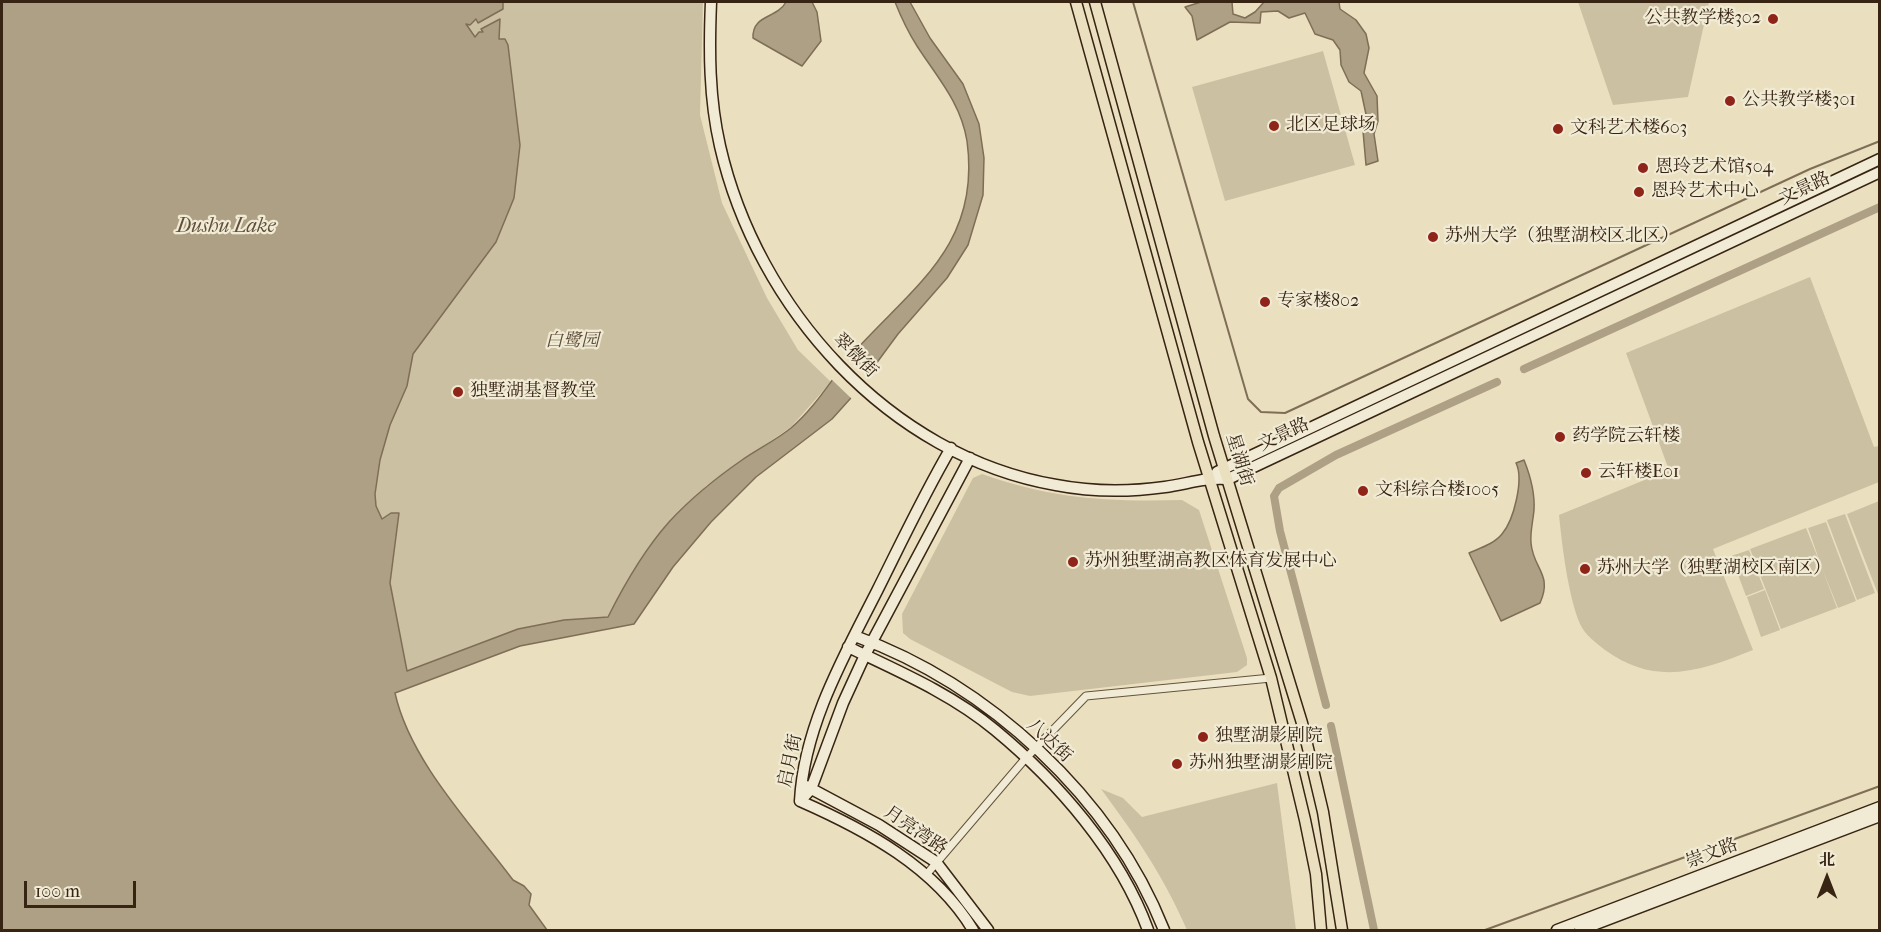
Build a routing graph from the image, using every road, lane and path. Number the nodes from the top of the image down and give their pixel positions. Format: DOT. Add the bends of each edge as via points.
graph roads {
  1 [pos="711,2"];
  2 [pos="1076,2"];
  3 [pos="1095,2"];
  4 [pos="1880,159"];
  5 [pos="1880,172"];
  6 [pos="951,448"];
  7 [pos="970,458"];
  8 [pos="1223,466"];
  9 [pos="1210,478"];
  10 [pos="1228,479"];
  11 [pos="855,636"];
  12 [pos="872,642"];
  13 [pos="848,647"];
  14 [pos="865,655"];
  15 [pos="1271,678"];
  16 [pos="1036,748"];
  17 [pos="1025,759"];
  18 [pos="806,786"];
  19 [pos="800,801"];
  20 [pos="1880,807"];
  21 [pos="1880,816"];
  22 [pos="936,862"];
  23 [pos="926,875"];
  24 [pos="1579,928"];
  25 [pos="972,930"];
  26 [pos="988,930"];
  27 [pos="1148,930"];
  28 [pos="1164,930"];
  29 [pos="1321,930"];
  30 [pos="1342,930"];
  31 [pos="1557,930"];
  1 -- 6 [label="street, 翠微街" via="714,109 724,163 756,248 804,324 839,366 909,424"];
  2 -- 9 [label="main road, 星湖街"];
  3 -- 8 [label="main road, 星湖街"];
  4 -- 8 [label="street, 文景路"];
  5 -- 10 [label="street, 文景路"];
  6 -- 7 [label="street, 翠微街"];
  6 -- 11 [label="street, 启月街"];
  7 -- 9 [label="street, 翠微街" via="1027,479 1088,490 1149,489"];
  7 -- 12 [label="street, 启月街"];
  8 -- 9 [label="street, 文景路"];
  8 -- 10 [label="main road, 星湖街"];
  9 -- 10 [label="street, 文景路"];
  9 -- 15 [label="main road, 星湖街"];
  10 -- 30 [label="main road, 星湖街" via="1302,723 1323,813"];
  11 -- 12 [label="street, 八达街"];
  11 -- 13 [label="street, 启月街"];
  12 -- 14 [label="street, 启月街"];
  12 -- 16 [label="street, 八达街" via="966,693"];
  13 -- 14 [label="street, 八达街"];
  13 -- 18 [label="street, 启月街" via="812,737"];
  14 -- 17 [label="street, 八达街" via="957,704 994,730"];
  14 -- 18 [label="street, 启月街"];
  15 -- 16 [label="street" via="1086,696"];
  15 -- 29 [label="main road, 星湖街" via="1316,874"];
  16 -- 17 [label="street"];
  16 -- 28 [label="street, 八达街" via="1104,823 1133,866"];
  17 -- 22 [label="street"];
  17 -- 27 [label="street, 八达街" via="1094,833 1120,872"];
  18 -- 19 [label="street, 启月街"];
  18 -- 22 [label="street, 月亮湾路" via="879,825"];
  19 -- 23 [label="street, 月亮湾路" via="873,837"];
  20 -- 24 [label="street, 崇文路"];
  21 -- 24 [label="street, 崇文路"];
  22 -- 23 [label="street"];
  22 -- 26 [label="street, 月亮湾路"];
  23 -- 25 [label="street, 月亮湾路"];
  24 -- 31 [label="street, 崇文路"];
}
